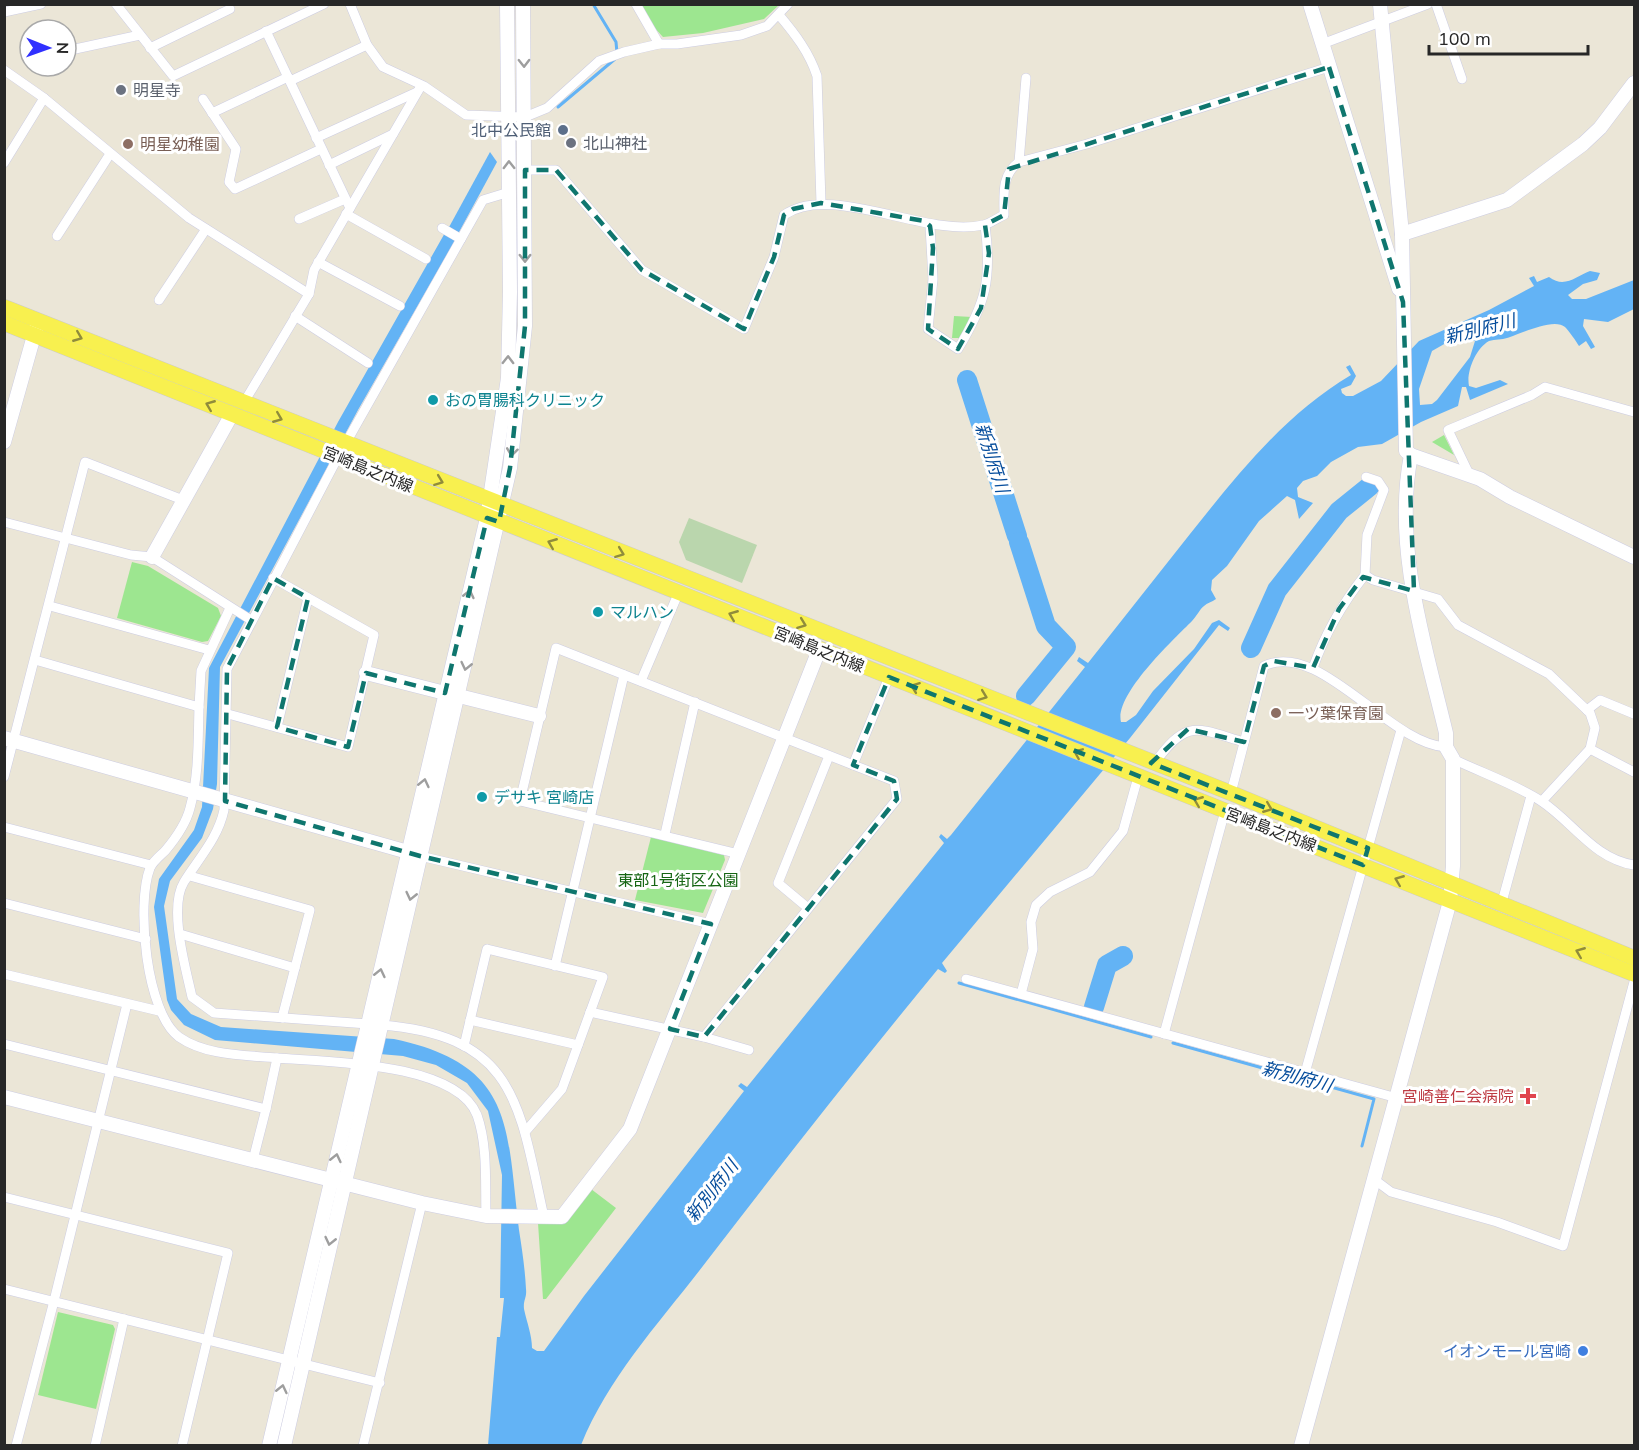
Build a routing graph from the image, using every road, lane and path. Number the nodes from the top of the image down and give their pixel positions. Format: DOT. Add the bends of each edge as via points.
graph roads {
  1 [pos="41,4"];
  2 [pos="324,4"];
  3 [pos="350,4"];
  4 [pos="507,4"];
  5 [pos="523,4"];
  6 [pos="636,4"];
  7 [pos="788,4"];
  8 [pos="1310,4"];
  9 [pos="1380,4"];
  10 [pos="1428,4"];
  11 [pos="1436,4"];
  12 [pos="117,5"];
  13 [pos="230,9"];
  14 [pos="4,12"];
  15 [pos="779,15"];
  16 [pos="1381,24"];
  17 [pos="266,31"];
  18 [pos="140,35"];
  19 [pos="660,44"];
  20 [pos="1322,44"];
  21 [pos="367,45"];
  22 [pos="78,48"];
  23 [pos="150,48"];
  24 [pos="1329,67"];
  25 [pos="4,70"];
  26 [pos="1026,78"];
  27 [pos="289,79"];
  28 [pos="1462,79"];
  29 [pos="1635,83"];
  30 [pos="419,89"];
  31 [pos="45,98"];
  32 [pos="203,99"];
  33 [pos="212,113"];
  34 [pos="508,117"];
  35 [pos="525,117"];
  36 [pos="393,134"];
  37 [pos="316,138"];
  38 [pos="321,149"];
  39 [pos="110,154"];
  40 [pos="1018,162"];
  41 [pos="4,164"];
  42 [pos="329,165"];
  43 [pos="525,170"];
  44 [pos="509,192"];
  45 [pos="821,203"];
  46 [pos="347,207"];
  47 [pos="299,219"];
  48 [pos="985,225"];
  49 [pos="930,226"];
  50 [pos="442,228"];
  51 [pos="206,229"];
  52 [pos="1402,234"];
  53 [pos="57,236"];
  54 [pos="461,239"];
  55 [pos="426,259"];
  56 [pos="318,262"];
  57 [pos="309,294"];
  58 [pos="159,300"];
  59 [pos="1403,303"];
  60 [pos="400,306"];
  61 [pos="4,307"];
  62 [pos="295,316"];
  63 [pos="4,324"];
  64 [pos="36,328"];
  65 [pos="368,363"];
  66 [pos="237,409"];
  67 [pos="1635,412"];
  68 [pos="4,442"];
  69 [pos="335,448"];
  70 [pos="1409,453"];
  71 [pos="1469,474"];
  72 [pos="1366,477"];
  73 [pos="183,500"];
  74 [pos="496,504"];
  75 [pos="493,520"];
  76 [pos="4,522"];
  77 [pos="64,538"];
  78 [pos="152,557"];
  79 [pos="1635,557"];
  80 [pos="1365,575"];
  81 [pos="273,578"];
  82 [pos="1414,591"];
  83 [pos="678,594"];
  84 [pos="308,598"];
  85 [pos="50,606"];
  86 [pos="232,610"];
  87 [pos="251,620"];
  88 [pos="209,650"];
  89 [pos="819,650"];
  90 [pos="35,660"];
  91 [pos="1313,668"];
  92 [pos="366,673"];
  93 [pos="624,675"];
  94 [pos="889,677"];
  95 [pos="641,681"];
  96 [pos="452,695"];
  97 [pos="695,702"];
  98 [pos="199,708"];
  99 [pos="1587,710"];
  100 [pos="228,714"];
  101 [pos="1635,714"];
  102 [pos="539,716"];
  103 [pos="277,727"];
  104 [pos="1401,729"];
  105 [pos="784,738"];
  106 [pos="9,739"];
  107 [pos="1244,742"];
  108 [pos="1590,749"];
  109 [pos="1450,753"];
  110 [pos="829,756"];
  111 [pos="1154,764"];
  112 [pos="853,765"];
  113 [pos="1635,772"];
  114 [pos="1133,775"];
  115 [pos="4,777"];
  116 [pos="197,793"];
  117 [pos="1231,793"];
  118 [pos="1531,796"];
  119 [pos="222,800"];
  120 [pos="1542,801"];
  121 [pos="1225,811"];
  122 [pos="590,817"];
  123 [pos="4,826"];
  124 [pos="665,834"];
  125 [pos="1368,848"];
  126 [pos="414,854"];
  127 [pos="739,854"];
  128 [pos="151,865"];
  129 [pos="1363,865"];
  130 [pos="1635,865"];
  131 [pos="190,876"];
  132 [pos="1451,881"];
  133 [pos="573,893"];
  134 [pos="1450,901"];
  135 [pos="1503,902"];
  136 [pos="4,903"];
  137 [pos="808,908"];
  138 [pos="711,924"];
  139 [pos="180,933"];
  140 [pos="146,939"];
  141 [pos="1635,958"];
  142 [pos="555,966"];
  143 [pos="295,968"];
  144 [pos="4,974"];
  145 [pos="1635,974"];
  146 [pos="966,979"];
  147 [pos="1635,982"];
  148 [pos="1022,994"];
  149 [pos="127,1004"];
  150 [pos="159,1011"];
  151 [pos="591,1012"];
  152 [pos="282,1018"];
  153 [pos="470,1020"];
  154 [pos="374,1028"];
  155 [pos="670,1029"];
  156 [pos="1164,1034"];
  157 [pos="704,1037"];
  158 [pos="4,1044"];
  159 [pos="578,1045"];
  160 [pos="464,1046"];
  161 [pos="749,1050"];
  162 [pos="277,1058"];
  163 [pos="365,1063"];
  164 [pos="110,1070"];
  165 [pos="1305,1073"];
  166 [pos="4,1097"];
  167 [pos="1397,1098"];
  168 [pos="266,1109"];
  169 [pos="97,1121"];
  170 [pos="525,1132"];
  171 [pos="253,1160"];
  172 [pos="1375,1180"];
  173 [pos="337,1181"];
  174 [pos="4,1197"];
  175 [pos="422,1203"];
  176 [pos="75,1214"];
  177 [pos="492,1216"];
  178 [pos="544,1216"];
  179 [pos="4,1289"];
  180 [pos="54,1302"];
  181 [pos="124,1319"];
  182 [pos="207,1341"];
  183 [pos="295,1364"];
  184 [pos="380,1383"];
  185 [pos="16,1446"];
  186 [pos="95,1446"];
  187 [pos="182,1446"];
  188 [pos="269,1446"];
  189 [pos="284,1446"];
  190 [pos="363,1446"];
  191 [pos="1302,1446"];
  1 -- 14 [label="street"];
  2 -- 17 [label="street"];
  3 -- 21 [label="street"];
  4 -- 34 [label="street"];
  5 -- 35 [label="street, one-way"];
  6 -- 19 [label="street"];
  7 -- 15 [label="street"];
  8 -- 20 [label="street"];
  9 -- 16 [label="street"];
  10 -- 16 [label="street"];
  11 -- 28 [label="street"];
  12 -- 18 [label="street"];
  13 -- 23 [label="street"];
  15 -- 19 [label="street" via="767,26 741,34"];
  15 -- 45 [label="street" via="800,40 818,76"];
  16 -- 20 [label="street"];
  16 -- 52 [label="street"];
  17 -- 23 [label="street" via="173,76"];
  17 -- 27 [label="street"];
  18 -- 22 [label="street"];
  18 -- 23 [label="street"];
  19 -- 35 [label="street" via="599,61 547,108"];
  20 -- 24 [label="street"];
  21 -- 27 [label="street"];
  21 -- 30 [label="street" via="383,67"];
  24 -- 40 [label="street"];
  24 -- 59 [label="street"];
  25 -- 31 [label="street"];
  26 -- 40 [label="street"];
  27 -- 33 [label="street"];
  27 -- 37 [label="street"];
  29 -- 52 [label="street" via="1583,144 1507,200"];
  30 -- 34 [label="street" via="466,115"];
  30 -- 36 [label="street"];
  30 -- 37 [label="street"];
  31 -- 39 [label="street"];
  31 -- 41 [label="street"];
  32 -- 33 [label="street"];
  33 -- 38 [label="street" via="236,149 228,182 236,189"];
  34 -- 35 [label="street"];
  44 -- 34 [label="street, one-way"];
  35 -- 43 [label="street"];
  36 -- 42 [label="street"];
  36 -- 46 [label="street"];
  37 -- 38 [label="street"];
  38 -- 42 [label="street"];
  39 -- 51 [label="street"];
  39 -- 53 [label="street"];
  40 -- 48 [label="street" via="1005,182 1004,215"];
  42 -- 46 [label="street"];
  43 -- 45 [label="street" via="556,170 642,270 744,329 770,268 784,215"];
  43 -- 74 [label="street, one-way" via="525,326 510,468"];
  44 -- 54 [label="street" via="483,200"];
  74 -- 44 [label="street, one-way" via="508,378"];
  45 -- 49 [label="street" via="924,221"];
  46 -- 47 [label="street"];
  46 -- 55 [label="street"];
  46 -- 56 [label="street"];
  48 -- 49 [label="street"];
  48 -- 49 [label="street" via="989,253 981,309 958,349 928,329 933,279"];
  50 -- 54 [label="street"];
  51 -- 57 [label="street"];
  51 -- 58 [label="street"];
  52 -- 59 [label="street"];
  54 -- 69 [label="street"];
  56 -- 57 [label="street"];
  56 -- 60 [label="street"];
  57 -- 62 [label="street"];
  59 -- 70 [label="street"];
  61 -- 64 [label="main road, 宮崎島之内線"];
  62 -- 65 [label="street"];
  62 -- 66 [label="street"];
  63 -- 64 [label="main road, 宮崎島之内線"];
  64 -- 66 [label="main road, 宮崎島之内線"];
  64 -- 68 [label="street"];
  66 -- 69 [label="main road, 宮崎島之内線"];
  66 -- 73 [label="street"];
  67 -- 71 [label="street" via="1545,387 1448,430"];
  69 -- 74 [label="main road, 宮崎島之内線, one-way"];
  69 -- 75 [label="main road, 宮崎島之内線"];
  69 -- 81 [label="street"];
  70 -- 71 [label="street"];
  70 -- 82 [label="street" via="1407,514"];
  71 -- 79 [label="street"];
  72 -- 80 [label="street" via="1378,481 1384,490 1367,535"];
  73 -- 77 [label="street" via="85,462"];
  73 -- 78 [label="street"];
  74 -- 75 [label="street"];
  74 -- 111 [label="main road, 宮崎島之内線, one-way"];
  83 -- 75 [label="main road, 宮崎島之内線, one-way"];
  75 -- 96 [label="street"];
  76 -- 77 [label="street"];
  77 -- 78 [label="street"];
  77 -- 85 [label="street"];
  78 -- 86 [label="street"];
  80 -- 82 [label="street"];
  80 -- 91 [label="street" via="1333,620"];
  81 -- 84 [label="street"];
  81 -- 87 [label="street"];
  82 -- 99 [label="street" via="1438,599 1458,625 1549,674"];
  82 -- 109 [label="street"];
  89 -- 83 [label="main road, 宮崎島之内線, one-way"];
  83 -- 95 [label="street"];
  84 -- 92 [label="street" via="374,635"];
  84 -- 103 [label="street"];
  85 -- 88 [label="street"];
  85 -- 90 [label="street"];
  86 -- 87 [label="street"];
  86 -- 88 [label="street"];
  87 -- 100 [label="street" via="227,669"];
  88 -- 98 [label="street" via="201,671"];
  89 -- 94 [label="main road, 宮崎島之内線"];
  89 -- 105 [label="street"];
  90 -- 98 [label="street"];
  90 -- 106 [label="street"];
  91 -- 104 [label="street"];
  91 -- 107 [label="street" via="1274,661 1264,666"];
  92 -- 96 [label="street"];
  92 -- 103 [label="street" via="348,747"];
  93 -- 95 [label="street"];
  93 -- 102 [label="street" via="556,648"];
  93 -- 122 [label="street"];
  94 -- 112 [label="street"];
  114 -- 94 [label="main road, 宮崎島之内線, one-way"];
  95 -- 97 [label="street"];
  96 -- 102 [label="street"];
  96 -- 126 [label="street"];
  97 -- 105 [label="street"];
  97 -- 124 [label="street"];
  98 -- 116 [label="street"];
  99 -- 101 [label="street" via="1600,700"];
  99 -- 108 [label="street" via="1595,728"];
  100 -- 103 [label="street"];
  100 -- 119 [label="street"];
  102 -- 122 [label="street" via="520,801"];
  104 -- 109 [label="street"];
  104 -- 125 [label="street"];
  105 -- 110 [label="street"];
  105 -- 127 [label="street"];
  106 -- 115 [label="street"];
  106 -- 116 [label="street"];
  107 -- 111 [label="street" via="1197,728 1188,729"];
  107 -- 117 [label="street"];
  108 -- 113 [label="street"];
  108 -- 120 [label="street"];
  109 -- 118 [label="street"];
  109 -- 132 [label="street"];
  110 -- 112 [label="street"];
  110 -- 137 [label="street" via="778,883"];
  111 -- 117 [label="main road, 宮崎島之内線"];
  112 -- 137 [label="street" via="894,781 897,799"];
  121 -- 114 [label="main road, 宮崎島之内線, one-way"];
  114 -- 148 [label="street" via="1123,831 1090,872 1050,892 1036,905 1031,922 1033,949"];
  116 -- 119 [label="street"];
  116 -- 128 [label="street" via="181,831"];
  117 -- 125 [label="main road, 宮崎島之内線, one-way"];
  118 -- 120 [label="street"];
  118 -- 135 [label="street"];
  119 -- 126 [label="street"];
  119 -- 131 [label="street" via="221,824"];
  120 -- 130 [label="street" via="1584,840 1624,864"];
  121 -- 129 [label="main road, 宮崎島之内線"];
  121 -- 156 [label="street"];
  122 -- 124 [label="street"];
  122 -- 133 [label="street"];
  123 -- 128 [label="street"];
  124 -- 127 [label="street"];
  125 -- 129 [label="street"];
  125 -- 132 [label="main road, 宮崎島之内線"];
  126 -- 133 [label="street"];
  126 -- 154 [label="street"];
  127 -- 138 [label="street"];
  128 -- 140 [label="street" via="142,915"];
  134 -- 129 [label="main road, 宮崎島之内線, one-way"];
  129 -- 165 [label="street"];
  131 -- 139 [label="street" via="178,900"];
  131 -- 143 [label="street" via="310,909"];
  132 -- 134 [label="street"];
  132 -- 135 [label="main road, 宮崎島之内線"];
  133 -- 138 [label="street"];
  133 -- 142 [label="street"];
  145 -- 134 [label="main road, 宮崎島之内線, one-way"];
  134 -- 167 [label="street"];
  135 -- 141 [label="main road, 宮崎島之内線"];
  136 -- 140 [label="street"];
  137 -- 157 [label="street"];
  138 -- 155 [label="street"];
  139 -- 143 [label="street"];
  139 -- 152 [label="street" via="192,997 214,1013"];
  140 -- 150 [label="street"];
  142 -- 151 [label="street" via="603,977"];
  142 -- 153 [label="street" via="487,949"];
  143 -- 152 [label="street"];
  144 -- 149 [label="street"];
  146 -- 148 [label="street"];
  147 -- 172 [label="street" via="1563,1246 1497,1222 1391,1192"];
  148 -- 156 [label="street"];
  149 -- 150 [label="street"];
  149 -- 164 [label="street"];
  150 -- 162 [label="street" via="167,1026 191,1044 220,1052"];
  151 -- 155 [label="street"];
  151 -- 159 [label="street"];
  152 -- 154 [label="street"];
  153 -- 159 [label="street"];
  153 -- 160 [label="street"];
  154 -- 160 [label="street" via="421,1030"];
  154 -- 163 [label="street"];
  155 -- 157 [label="street"];
  155 -- 178 [label="street" via="630,1129 562,1217"];
  156 -- 165 [label="street"];
  157 -- 161 [label="street"];
  158 -- 164 [label="street"];
  159 -- 170 [label="street" via="562,1089"];
  160 -- 170 [label="street" via="499,1073 515,1098"];
  162 -- 163 [label="street"];
  162 -- 168 [label="street"];
  163 -- 173 [label="street"];
  163 -- 177 [label="street" via="429,1077 452,1088 470,1104 481,1131"];
  164 -- 168 [label="street"];
  164 -- 169 [label="street"];
  165 -- 167 [label="street"];
  166 -- 169 [label="street"];
  167 -- 172 [label="street"];
  168 -- 171 [label="street"];
  169 -- 171 [label="street"];
  169 -- 176 [label="street"];
  170 -- 178 [label="street"];
  171 -- 173 [label="street"];
  172 -- 191 [label="street"];
  173 -- 175 [label="street"];
  173 -- 183 [label="street"];
  174 -- 176 [label="street"];
  175 -- 177 [label="street"];
  175 -- 184 [label="street"];
  176 -- 180 [label="street"];
  176 -- 182 [label="street" via="228,1253"];
  177 -- 178 [label="street"];
  179 -- 180 [label="street"];
  180 -- 181 [label="street"];
  180 -- 185 [label="street"];
  181 -- 182 [label="street"];
  181 -- 186 [label="street"];
  182 -- 183 [label="street"];
  182 -- 187 [label="street"];
  183 -- 184 [label="street"];
  188 -- 183 [label="street, one-way"];
  183 -- 189 [label="street"];
  184 -- 190 [label="street"];
}
